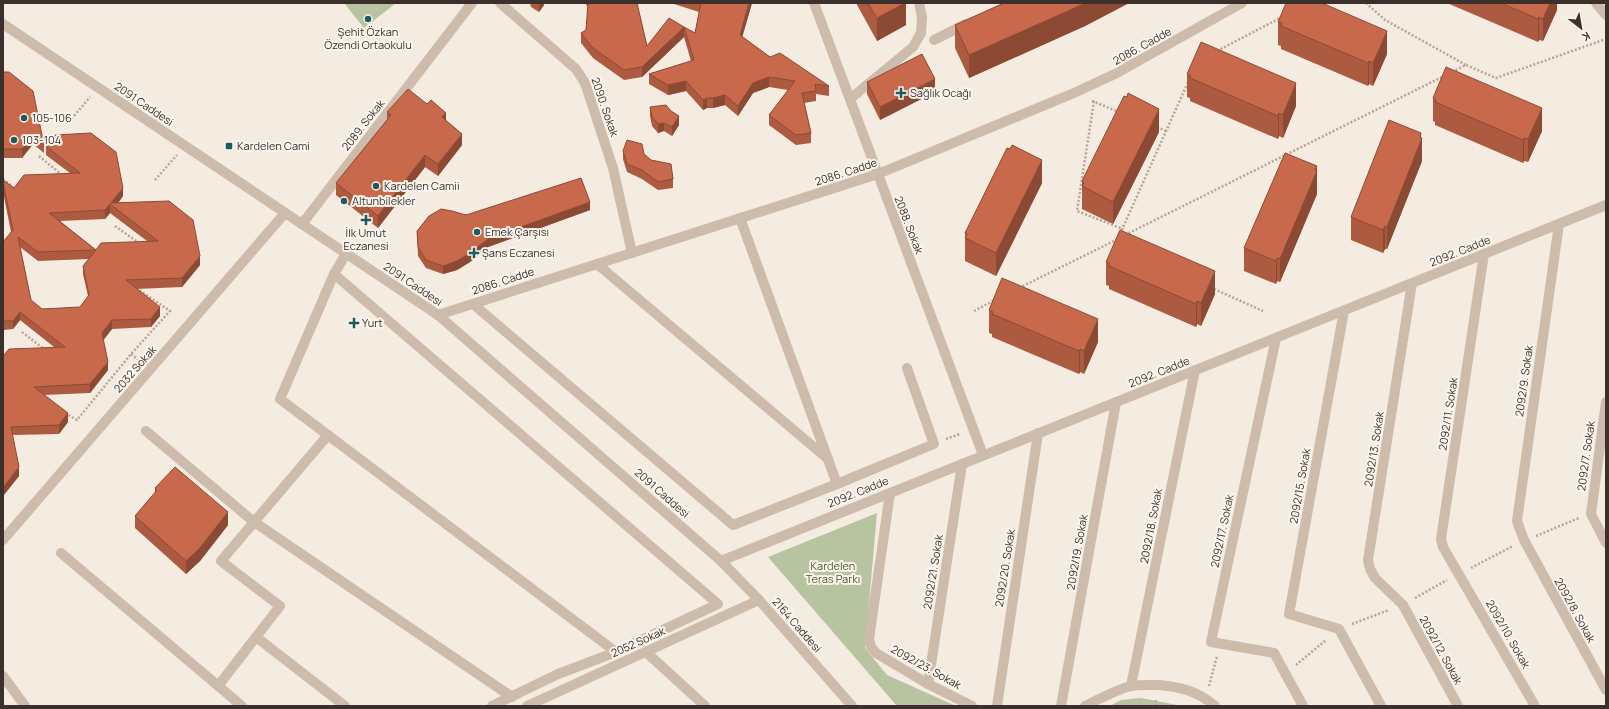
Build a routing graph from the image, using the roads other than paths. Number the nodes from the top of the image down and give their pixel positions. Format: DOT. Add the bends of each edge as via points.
graph roads {
  1 [pos="472,3"];
  2 [pos="500,3"];
  3 [pos="814,3"];
  4 [pos="919,3"];
  5 [pos="1242,3"];
  6 [pos="1596,3"];
  7 [pos="1606,15"];
  8 [pos="974,20"];
  9 [pos="3,24"];
  10 [pos="934,40"];
  11 [pos="850,99"];
  12 [pos="878,174"];
  13 [pos="1606,205"];
  14 [pos="285,213"];
  15 [pos="740,218"];
  16 [pos="302,224"];
  17 [pos="1559,224"];
  18 [pos="632,253"];
  19 [pos="346,254"];
  20 [pos="1484,254"];
  21 [pos="596,264"];
  22 [pos="334,274"];
  23 [pos="1412,283"];
  24 [pos="473,304"];
  25 [pos="1344,311"];
  26 [pos="438,315"];
  27 [pos="1276,338"];
  28 [pos="907,368"];
  29 [pos="1195,370"];
  30 [pos="1116,402"];
  31 [pos="1606,402"];
  32 [pos="146,431"];
  33 [pos="1038,433"];
  34 [pos="328,435"];
  35 [pos="983,455"];
  36 [pos="828,459"];
  37 [pos="962,464"];
  38 [pos="837,484"];
  39 [pos="890,493"];
  40 [pos="254,522"];
  41 [pos="3,540"];
  42 [pos="1524,540"];
  43 [pos="1606,543"];
  44 [pos="60,553"];
  45 [pos="721,560"];
  46 [pos="1460,574"];
  47 [pos="759,600"];
  48 [pos="1403,605"];
  49 [pos="256,637"];
  50 [pos="616,652"];
  51 [pos="646,652"];
  52 [pos="3,676"];
  53 [pos="928,684"];
  54 [pos="218,686"];
  55 [pos="1131,686"];
  56 [pos="1606,690"];
  57 [pos="512,697"];
  58 [pos="541,703"];
  59 [pos="25,706"];
  60 [pos="242,706"];
  61 [pos="345,706"];
  62 [pos="492,706"];
  63 [pos="527,706"];
  64 [pos="705,706"];
  65 [pos="852,706"];
  66 [pos="972,706"];
  67 [pos="997,706"];
  68 [pos="1061,706"];
  69 [pos="1086,706"];
  70 [pos="1215,706"];
  71 [pos="1302,706"];
  72 [pos="1381,706"];
  73 [pos="1458,706"];
  74 [pos="1535,706"];
  1 -- 16 [label="street, 2089. Sokak"];
  2 -- 18 [label="street, 2090. Sokak" via="581,75 613,168"];
  3 -- 11 [label="street, 2088. Sokak"];
  4 -- 11 [label="street" via="922,17 921,32 913,47"];
  5 -- 12 [label="street, 2086. Cadde" via="1142,60 1074,93"];
  6 -- 7 [label="street"];
  8 -- 10 [label="street"];
  9 -- 14 [label="street, 2091 Caddesi"];
  11 -- 12 [label="street, 2088. Sokak"];
  12 -- 15 [label="street, 2086. Cadde"];
  12 -- 35 [label="street, 2088. Sokak"];
  13 -- 17 [label="street, 2092. Cadde"];
  14 -- 16 [label="street, 2091 Caddesi"];
  14 -- 41 [label="street, 2032 Sokak"];
  15 -- 18 [label="street, 2086. Cadde"];
  15 -- 36 [label="street"];
  16 -- 19 [label="street, 2091 Caddesi"];
  17 -- 20 [label="street, 2092. Cadde"];
  17 -- 42 [label="street, 2092/9. Sokak" via="1516,516"];
  18 -- 21 [label="street, 2086. Cadde"];
  19 -- 22 [label="street"];
  19 -- 26 [label="street, 2091 Caddesi"];
  20 -- 23 [label="street, 2092. Cadde"];
  20 -- 46 [label="street, 2092/11. Sokak" via="1441,539 1443,547"];
  21 -- 24 [label="street, 2086. Cadde"];
  21 -- 36 [label="street"];
  22 -- 34 [label="street" via="280,399"];
  22 -- 50 [label="street" via="718,604"];
  23 -- 25 [label="street, 2092. Cadde"];
  23 -- 48 [label="street, 2092/13. Sokak" via="1368,560 1375,578"];
  24 -- 26 [label="street, 2086. Cadde"];
  24 -- 38 [label="street" via="733,525"];
  25 -- 27 [label="street, 2092. Cadde"];
  25 -- 72 [label="street, 2092/15. Sokak" via="1289,614 1339,629"];
  26 -- 45 [label="street, 2091 Caddesi"];
  27 -- 29 [label="street, 2092. Cadde"];
  27 -- 71 [label="street, 2092/17. Sokak" via="1211,642 1274,653"];
  28 -- 38 [label="street" via="934,444"];
  29 -- 30 [label="street, 2092. Cadde"];
  29 -- 55 [label="street, 2092/18. Sokak"];
  30 -- 33 [label="street, 2092. Cadde"];
  30 -- 68 [label="street, 2092/19. Sokak"];
  31 -- 43 [label="street, 2092/7. Sokak" via="1590,514"];
  32 -- 40 [label="street"];
  33 -- 35 [label="street, 2092. Cadde"];
  33 -- 67 [label="street, 2092/20. Sokak"];
  34 -- 40 [label="street"];
  34 -- 50 [label="street"];
  35 -- 37 [label="street, 2092. Cadde"];
  36 -- 38 [label="street"];
  37 -- 39 [label="street, 2092. Cadde"];
  37 -- 53 [label="street, 2092/21. Sokak"];
  39 -- 45 [label="street, 2092. Cadde"];
  39 -- 53 [label="street, 2092/23. Sokak" via="869,639 876,653"];
  40 -- 49 [label="street" via="221,561 280,606"];
  40 -- 57 [label="street"];
  42 -- 56 [label="street, 2092/8. Sokak"];
  44 -- 54 [label="street"];
  45 -- 47 [label="street, 2164 Caddesi"];
  46 -- 74 [label="street, 2092/10. Sokak"];
  47 -- 51 [label="street, 2052 Sokak"];
  47 -- 65 [label="street, 2164 Caddesi"];
  48 -- 73 [label="street, 2092/12. Sokak"];
  49 -- 54 [label="street"];
  49 -- 61 [label="street"];
  50 -- 57 [label="street" via="558,674"];
  51 -- 58 [label="street, 2052 Sokak"];
  51 -- 64 [label="street"];
  52 -- 59 [label="street"];
  53 -- 66 [label="street, 2092/23. Sokak"];
  54 -- 60 [label="street"];
  55 -- 69 [label="street"];
  55 -- 70 [label="street" via="1160,684 1184,688 1206,698"];
  57 -- 62 [label="street"];
  58 -- 63 [label="street, 2052 Sokak"];
}
